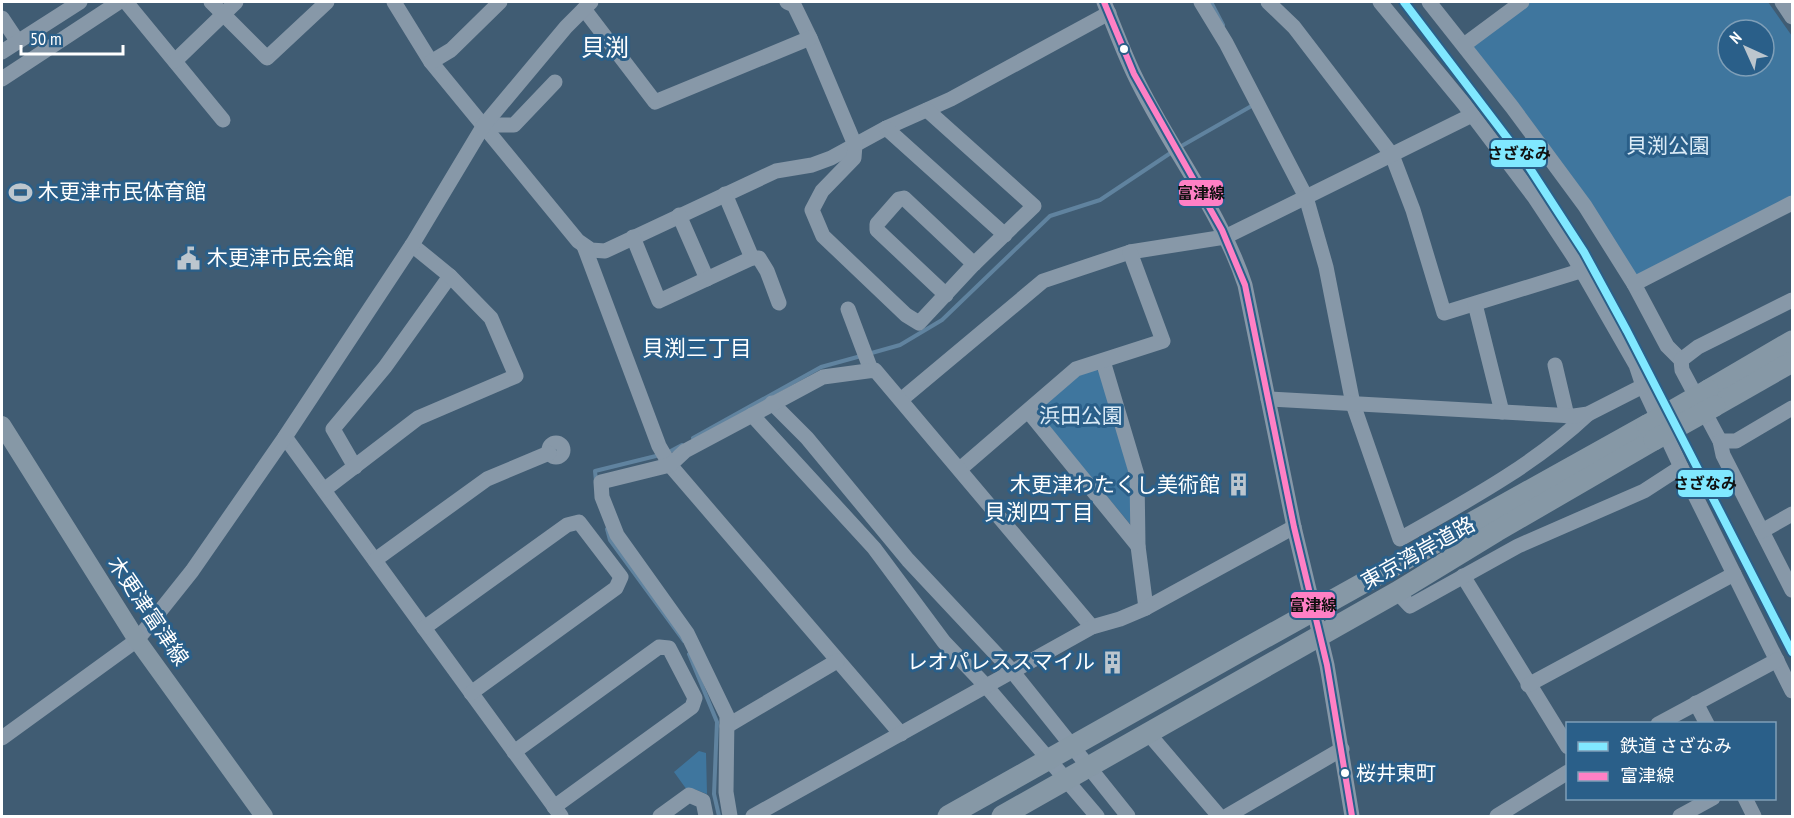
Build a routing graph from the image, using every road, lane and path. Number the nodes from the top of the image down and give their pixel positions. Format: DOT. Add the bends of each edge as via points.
graph roads {
  1 [pos="80,2"];
  2 [pos="119,2"];
  3 [pos="126,2"];
  4 [pos="211,2"];
  5 [pos="236,2"];
  6 [pos="327,2"];
  7 [pos="394,2"];
  8 [pos="500,2"];
  9 [pos="787,2"];
  10 [pos="1202,2"];
  11 [pos="1268,2"];
  12 [pos="1380,2"];
  13 [pos="1429,2"];
  14 [pos="1522,2"];
  15 [pos="1782,2"];
  16 [pos="587,5"];
  17 [pos="1107,7"];
  18 [pos="224,14"];
  19 [pos="1792,16"];
  20 [pos="2,18"];
  21 [pos="810,38"];
  22 [pos="18,42"];
  23 [pos="1464,45"];
  24 [pos="2,52"];
  25 [pos="175,61"];
  26 [pos="431,62"];
  27 [pos="2,79"];
  28 [pos="555,82"];
  29 [pos="927,110"];
  30 [pos="1472,115"];
  31 [pos="224,120"];
  32 [pos="484,125"];
  33 [pos="886,128"];
  34 [pos="855,145"];
  35 [pos="1392,155"];
  36 [pos="725,194"];
  37 [pos="1306,197"];
  38 [pos="1792,203"];
  39 [pos="679,215"];
  40 [pos="1005,235"];
  41 [pos="633,237"];
  42 [pos="1225,237"];
  43 [pos="412,245"];
  44 [pos="585,246"];
  45 [pos="1130,252"];
  46 [pos="752,258"];
  47 [pos="974,264"];
  48 [pos="1580,271"];
  49 [pos="450,276"];
  50 [pos="707,279"];
  51 [pos="1634,284"];
  52 [pos="946,295"];
  53 [pos="1792,300"];
  54 [pos="779,303"];
  55 [pos="1475,304"];
  56 [pos="848,309"];
  57 [pos="1792,341"];
  58 [pos="1682,360"];
  59 [pos="1103,361"];
  60 [pos="1792,362"];
  61 [pos="1555,365"];
  62 [pos="871,370"];
  63 [pos="1643,386"];
  64 [pos="1712,398"];
  65 [pos="902,399"];
  66 [pos="1268,399"];
  67 [pos="772,403"];
  68 [pos="1353,404"];
  69 [pos="1792,408"];
  70 [pos="1028,411"];
  71 [pos="1502,412"];
  72 [pos="1587,414"];
  73 [pos="752,415"];
  74 [pos="1567,416"];
  75 [pos="2,425"];
  76 [pos="1650,433"];
  77 [pos="285,437"];
  78 [pos="1720,441"];
  79 [pos="549,453"];
  80 [pos="670,465"];
  81 [pos="355,467"];
  82 [pos="1681,467"];
  83 [pos="960,469"];
  84 [pos="324,490"];
  85 [pos="1792,514"];
  86 [pos="1294,527"];
  87 [pos="1762,531"];
  88 [pos="1138,546"];
  89 [pos="375,560"];
  90 [pos="1734,574"];
  91 [pos="1463,576"];
  92 [pos="1792,590"];
  93 [pos="1397,592"];
  94 [pos="1146,608"];
  95 [pos="1314,610"];
  96 [pos="1092,627"];
  97 [pos="424,628"];
  98 [pos="1320,636"];
  99 [pos="137,640"];
  100 [pos="1777,660"];
  101 [pos="837,661"];
  102 [pos="1012,671"];
  103 [pos="1528,685"];
  104 [pos="986,686"];
  105 [pos="1792,691"];
  106 [pos="471,693"];
  107 [pos="1696,703"];
  108 [pos="1660,722"];
  109 [pos="1706,722"];
  110 [pos="727,726"];
  111 [pos="1148,733"];
  112 [pos="901,734"];
  113 [pos="2,738"];
  114 [pos="1566,744"];
  115 [pos="1072,747"];
  116 [pos="1342,749"];
  117 [pos="514,752"];
  118 [pos="1049,760"];
  119 [pos="1089,767"];
  120 [pos="1566,773"];
  121 [pos="1066,780"];
  122 [pos="1709,800"];
  123 [pos="1746,800"];
  124 [pos="558,812"];
  125 [pos="264,816"];
  126 [pos="660,816"];
  127 [pos="706,816"];
  128 [pos="730,816"];
  129 [pos="753,816"];
  130 [pos="948,816"];
  131 [pos="1002,816"];
  132 [pos="1097,816"];
  133 [pos="1128,816"];
  134 [pos="1219,816"];
  135 [pos="1227,816"];
  136 [pos="1353,816"];
  137 [pos="1497,816"];
  138 [pos="1680,816"];
  139 [pos="1755,816"];
  1 -- 22 [label="street"];
  2 -- 27 [label="street"];
  3 -- 25 [label="street"];
  4 -- 18 [label="street"];
  5 -- 18 [label="street"];
  6 -- 18 [label="street" via="267,58"];
  7 -- 26 [label="street"];
  8 -- 26 [label="street" via="451,50"];
  9 -- 21 [label="street" via="794,5"];
  10 -- 37 [label="street"];
  11 -- 35 [label="street" via="1294,27"];
  12 -- 30 [label="street"];
  13 -- 23 [label="street"];
  14 -- 23 [label="street"];
  15 -- 19 [label="street"];
  16 -- 21 [label="street" via="655,102"];
  16 -- 32 [label="street"];
  17 -- 29 [label="street"];
  17 -- 42 [label="street" via="1134,74"];
  18 -- 25 [label="street"];
  20 -- 22 [label="street"];
  21 -- 34 [label="street"];
  22 -- 24 [label="street"];
  23 -- 51 [label="street" via="1585,206"];
  25 -- 31 [label="street"];
  26 -- 32 [label="street"];
  28 -- 32 [label="street" via="514,125"];
  29 -- 33 [label="street"];
  29 -- 40 [label="street" via="1035,206"];
  30 -- 35 [label="street"];
  30 -- 48 [label="street" via="1535,198"];
  32 -- 43 [label="street"];
  32 -- 44 [label="street"];
  33 -- 34 [label="street"];
  33 -- 40 [label="street"];
  34 -- 36 [label="street" via="831,158 776,171"];
  34 -- 52 [label="street" via="854,158 822,191 812,210 823,236 919,323"];
  35 -- 37 [label="street"];
  35 -- 55 [label="street" via="1444,313"];
  36 -- 39 [label="street"];
  36 -- 46 [label="street"];
  37 -- 42 [label="street"];
  37 -- 68 [label="street" via="1326,267"];
  38 -- 51 [label="street"];
  39 -- 41 [label="street"];
  39 -- 50 [label="street"];
  40 -- 47 [label="street"];
  41 -- 44 [label="street" via="605,251"];
  41 -- 50 [label="street" via="659,301"];
  42 -- 45 [label="street"];
  42 -- 66 [label="street" via="1245,285"];
  43 -- 49 [label="street"];
  43 -- 77 [label="street"];
  44 -- 80 [label="street" via="659,446"];
  45 -- 59 [label="street" via="1163,341"];
  45 -- 65 [label="street" via="1043,281"];
  46 -- 50 [label="street"];
  46 -- 54 [label="street" via="759,258 767,271"];
  47 -- 52 [label="street"];
  47 -- 52 [label="street" via="904,198 884,215 876,224 877,230"];
  48 -- 55 [label="street"];
  48 -- 63 [label="street" via="1636,365"];
  49 -- 81 [label="street" via="385,367 333,429"];
  49 -- 81 [label="street" via="491,318 516,376 418,418"];
  51 -- 58 [label="street" via="1667,346"];
  53 -- 58 [label="street" via="1698,347"];
  55 -- 71 [label="street"];
  56 -- 62 [label="street"];
  57 -- 64 [label="highway, 東京湾岸道路"];
  58 -- 78 [label="street" via="1682,370"];
  59 -- 70 [label="street" via="1076,369"];
  59 -- 88 [label="street" via="1137,475"];
  60 -- 64 [label="highway, 東京湾岸道路"];
  61 -- 74 [label="street"];
  62 -- 65 [label="street"];
  62 -- 67 [label="street" via="823,377"];
  63 -- 72 [label="street"];
  63 -- 82 [label="street"];
  64 -- 76 [label="highway, 東京湾岸道路, bridge"];
  65 -- 83 [label="street"];
  66 -- 68 [label="street"];
  66 -- 86 [label="street"];
  67 -- 73 [label="street"];
  67 -- 102 [label="street" via="807,438 908,560"];
  68 -- 71 [label="street"];
  68 -- 72 [label="street" via="1400,539 1477,496 1564,437"];
  69 -- 78 [label="street" via="1736,441"];
  70 -- 83 [label="street"];
  70 -- 88 [label="street"];
  71 -- 74 [label="street"];
  72 -- 74 [label="street"];
  73 -- 80 [label="street" via="685,451"];
  73 -- 104 [label="street" via="874,548 944,642"];
  75 -- 99 [label="main road, 木更津富津線"];
  76 -- 93 [label="highway, 東京湾岸道路"];
  76 -- 95 [label="highway, 東京湾岸道路"];
  77 -- 84 [label="street"];
  77 -- 99 [label="street" via="192,571"];
  78 -- 87 [label="street" via="1723,455"];
  79 -- 89 [label="street" via="487,479"];
  80 -- 101 [label="street"];
  80 -- 110 [label="street" via="601,482 602,497 617,535 687,633 727,716"];
  81 -- 84 [label="street"];
  82 -- 90 [label="street"];
  82 -- 91 [label="street" via="1644,491 1518,546"];
  83 -- 96 [label="street"];
  84 -- 89 [label="street"];
  85 -- 87 [label="street"];
  86 -- 94 [label="street"];
  86 -- 95 [label="street"];
  87 -- 92 [label="street"];
  88 -- 94 [label="street"];
  89 -- 97 [label="street"];
  90 -- 100 [label="street"];
  90 -- 103 [label="street"];
  91 -- 93 [label="street" via="1410,606"];
  91 -- 103 [label="street"];
  93 -- 98 [label="highway, 東京湾岸道路"];
  94 -- 96 [label="street"];
  95 -- 98 [label="street"];
  95 -- 115 [label="highway, 東京湾岸道路"];
  96 -- 102 [label="street"];
  97 -- 106 [label="street"];
  97 -- 106 [label="street" via="573,523 579,522 621,577 616,588"];
  98 -- 111 [label="highway, 東京湾岸道路"];
  98 -- 116 [label="street"];
  99 -- 113 [label="street"];
  99 -- 125 [label="main road, 木更津富津線"];
  100 -- 105 [label="street"];
  100 -- 107 [label="street"];
  101 -- 110 [label="street"];
  101 -- 112 [label="street"];
  102 -- 104 [label="street"];
  102 -- 115 [label="street"];
  103 -- 114 [label="street"];
  104 -- 112 [label="street"];
  104 -- 118 [label="street"];
  106 -- 117 [label="street"];
  107 -- 108 [label="street"];
  107 -- 109 [label="street"];
  110 -- 128 [label="street" via="726,792"];
  111 -- 119 [label="highway, 東京湾岸道路"];
  111 -- 134 [label="street"];
  112 -- 129 [label="street"];
  115 -- 118 [label="highway, 東京湾岸道路"];
  115 -- 119 [label="street"];
  116 -- 135 [label="street"];
  116 -- 136 [label="street"];
  117 -- 124 [label="street"];
  117 -- 124 [label="street" via="659,647 669,648 695,698 692,707"];
  118 -- 121 [label="street"];
  118 -- 130 [label="highway, 東京湾岸道路"];
  119 -- 121 [label="highway, 東京湾岸道路"];
  119 -- 133 [label="street"];
  120 -- 137 [label="street"];
  121 -- 131 [label="highway, 東京湾岸道路"];
  121 -- 132 [label="street"];
  122 -- 138 [label="street"];
  123 -- 139 [label="street"];
  126 -- 127 [label="street" via="689,795 703,801"];
}
